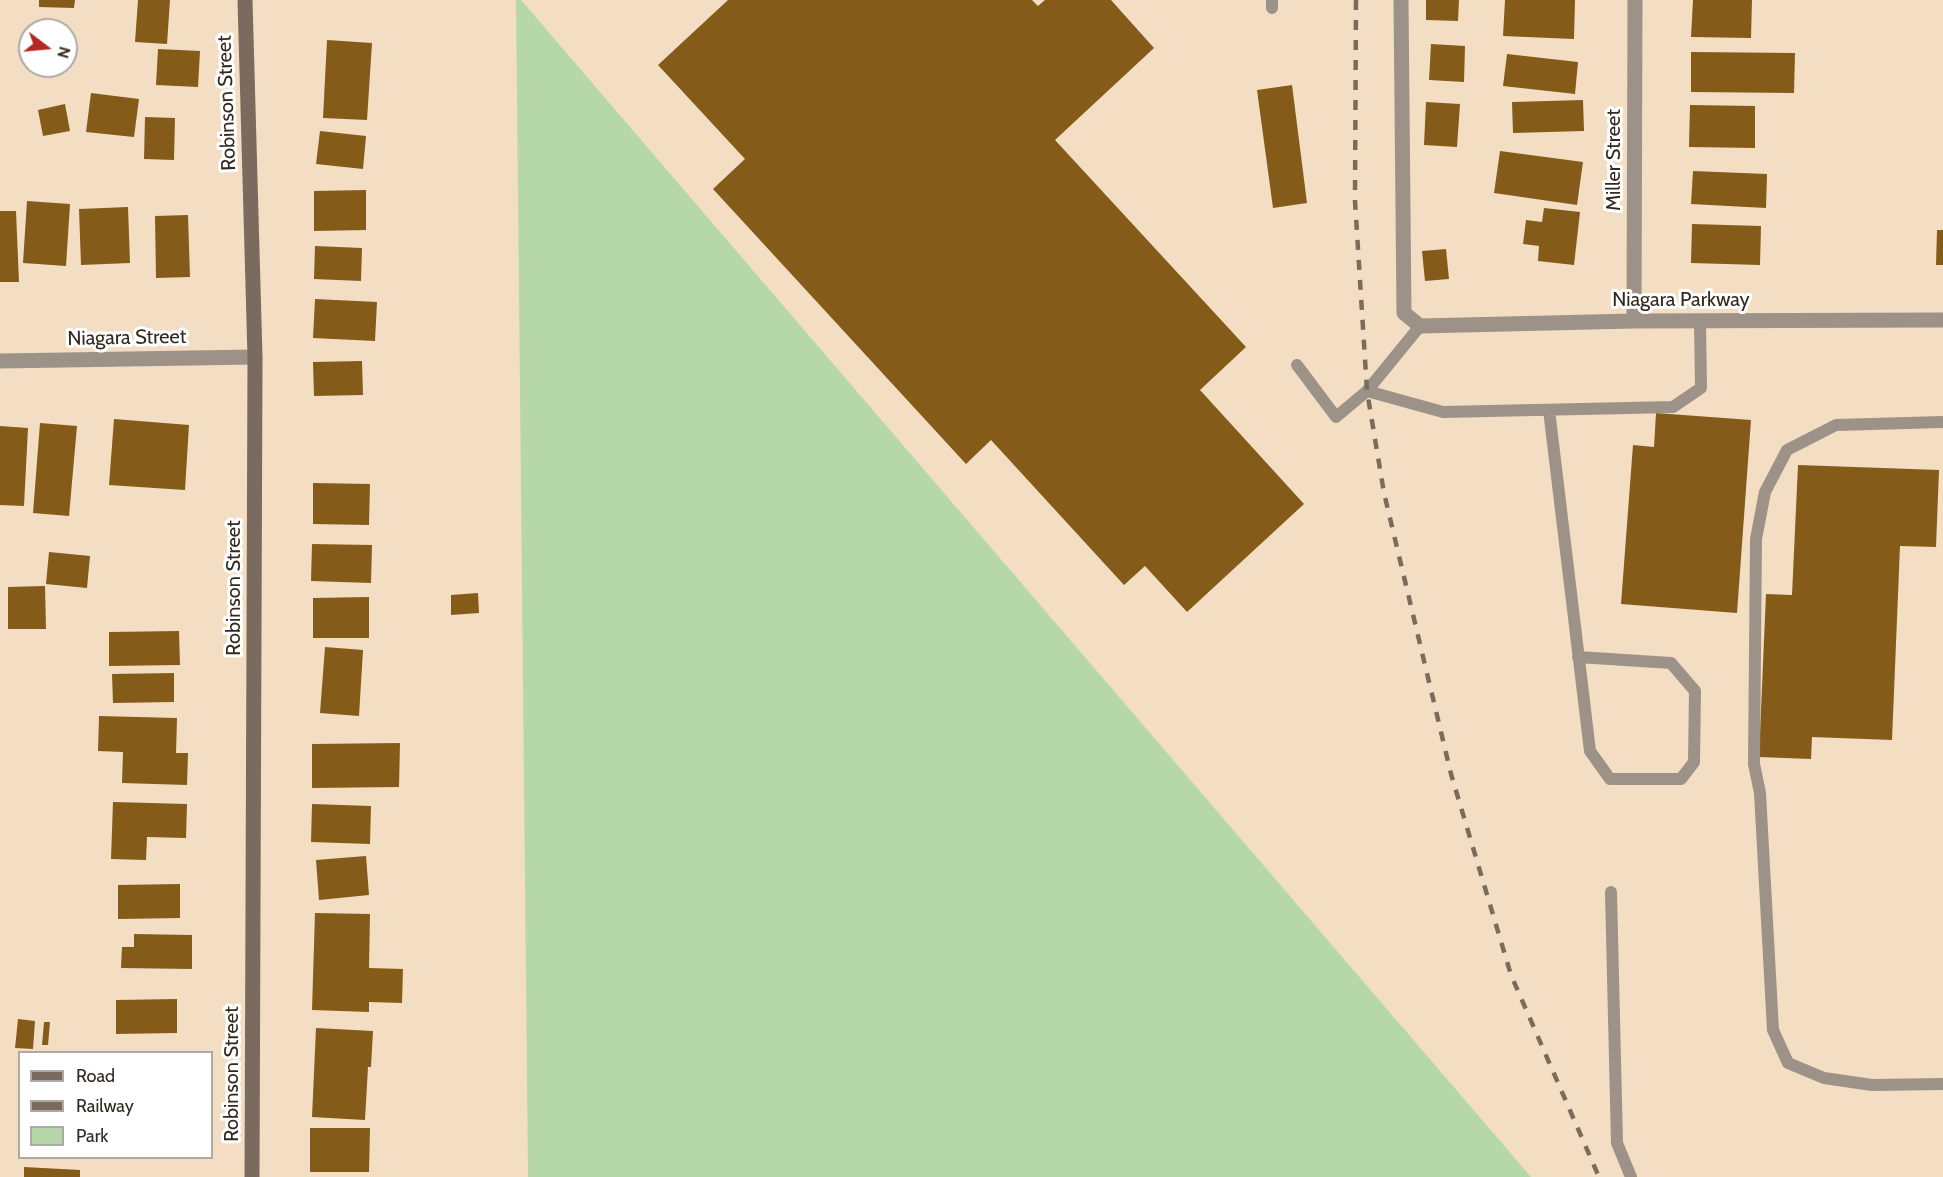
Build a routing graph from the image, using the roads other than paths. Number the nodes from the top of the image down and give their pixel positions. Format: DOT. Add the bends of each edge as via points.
graph roads {
  1 [pos="245,0"];
  2 [pos="1401,0"];
  3 [pos="1635,0"];
  4 [pos="1943,320"];
  5 [pos="1634,321"];
  6 [pos="1701,321"];
  7 [pos="1420,326"];
  8 [pos="255,357"];
  9 [pos="0,361"];
  10 [pos="1297,365"];
  11 [pos="1367,391"];
  12 [pos="1549,410"];
  13 [pos="1943,422"];
  14 [pos="1578,657"];
  15 [pos="1611,892"];
  16 [pos="1943,1084"];
  17 [pos="252,1177"];
  18 [pos="1631,1177"];
  1 -- 8 [label="street, Robinson Street"];
  2 -- 7 [label="street" via="1404,313"];
  3 -- 5 [label="street, Miller Street"];
  4 -- 6 [label="street, Niagara Parkway"];
  5 -- 6 [label="street, Niagara Parkway"];
  5 -- 7 [label="street, Niagara Parkway"];
  6 -- 12 [label="lane" via="1701,388 1673,407"];
  7 -- 11 [label="lane"];
  8 -- 9 [label="street, Niagara Street"];
  8 -- 17 [label="street, Robinson Street"];
  10 -- 11 [label="lane" via="1336,417"];
  11 -- 12 [label="lane" via="1443,412"];
  12 -- 14 [label="lane"];
  13 -- 16 [label="lane" via="1836,425 1787,450 1765,492 1756,539 1754,764 1760,793 1773,1030 1788,1062 1824,1078 1872,1085"];
  14 -- 14 [label="lane" via="1590,751 1610,779 1681,779 1694,762 1695,691 1671,663"];
  15 -- 18 [label="lane" via="1617,1143"];
}
